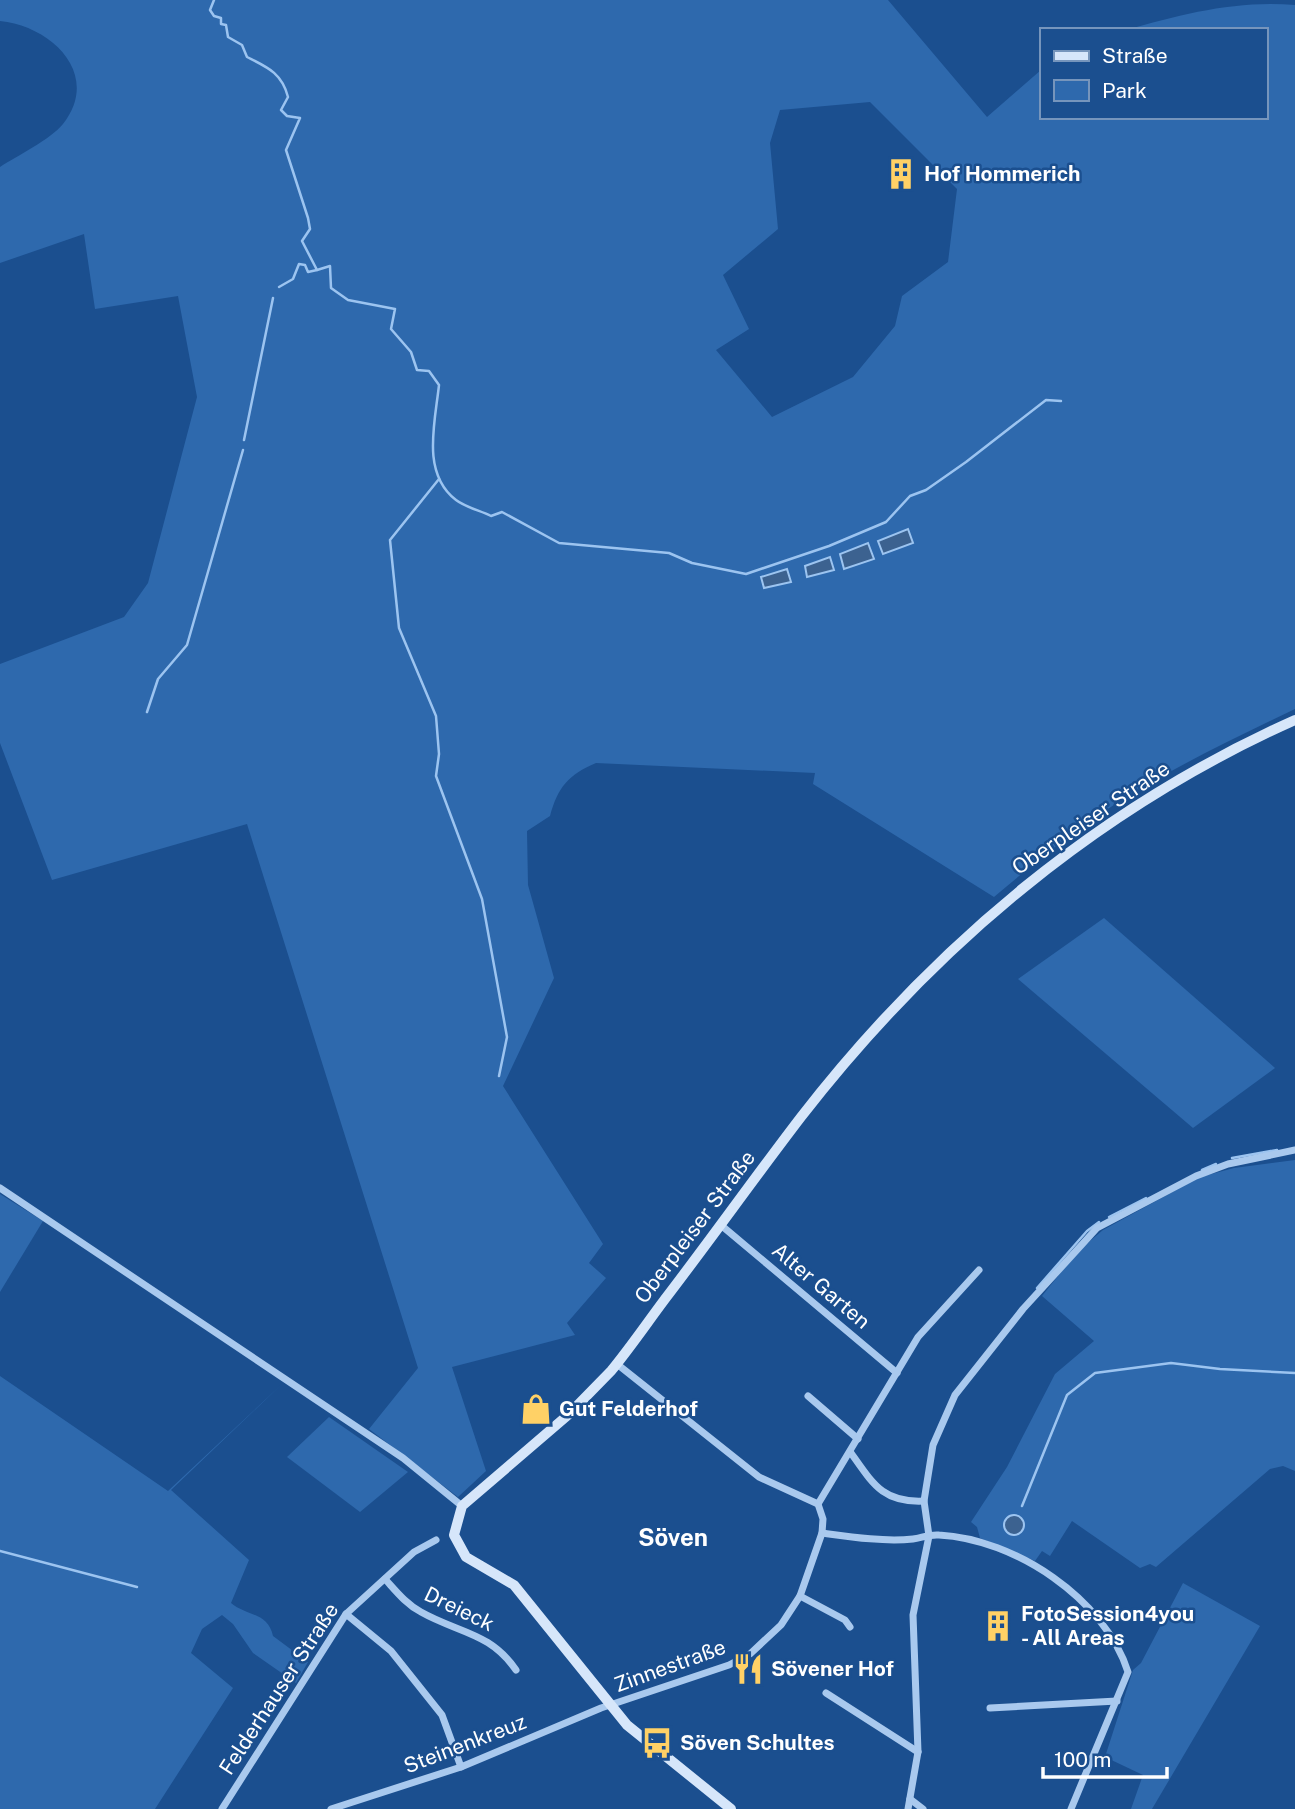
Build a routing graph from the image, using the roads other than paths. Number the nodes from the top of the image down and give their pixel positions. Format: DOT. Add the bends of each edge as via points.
graph roads {
  1 [pos="1295,720"];
  2 [pos="1295,1150"];
  3 [pos="0,1188"];
  4 [pos="722,1226"];
  5 [pos="979,1270"];
  6 [pos="617,1364"];
  7 [pos="897,1373"];
  8 [pos="808,1396"];
  9 [pos="858,1439"];
  10 [pos="851,1453"];
  11 [pos="924,1501"];
  12 [pos="818,1504"];
  13 [pos="462,1506"];
  14 [pos="822,1533"];
  15 [pos="929,1536"];
  16 [pos="436,1540"];
  17 [pos="384,1579"];
  18 [pos="800,1596"];
  19 [pos="346,1615"];
  20 [pos="850,1627"];
  21 [pos="516,1670"];
  22 [pos="826,1693"];
  23 [pos="1117,1701"];
  24 [pos="609,1707"];
  25 [pos="990,1708"];
  26 [pos="918,1752"];
  27 [pos="461,1767"];
  28 [pos="910,1799"];
  29 [pos="222,1809"];
  30 [pos="331,1809"];
  31 [pos="731,1809"];
  32 [pos="908,1809"];
  33 [pos="923,1809"];
  34 [pos="1072,1809"];
  1 -- 4 [label="main road, Oberpleiser Straße" via="1164,788 1068,851 978,924 867,1036 800,1118"];
  2 -- 11 [label="street" via="1196,1176 1097,1228 955,1395 933,1445"];
  3 -- 13 [label="street" via="403,1458"];
  4 -- 6 [label="main road, Oberpleiser Straße"];
  4 -- 7 [label="street, Alter Garten"];
  5 -- 7 [label="street" via="918,1337"];
  6 -- 12 [label="street" via="759,1477"];
  6 -- 13 [label="main road, Oberpleiser Straße" via="568,1415"];
  7 -- 9 [label="street"];
  8 -- 9 [label="street"];
  9 -- 10 [label="street"];
  10 -- 11 [label="street" via="883,1493 896,1500"];
  10 -- 12 [label="street"];
  11 -- 15 [label="street"];
  12 -- 14 [label="street, Zinnestraße"];
  13 -- 24 [label="main road" via="454,1535 461,1551 514,1585"];
  14 -- 15 [label="street" via="911,1539"];
  14 -- 18 [label="street, Zinnestraße"];
  15 -- 23 [label="street" via="975,1543 1010,1555 1048,1574 1083,1601 1122,1652 1128,1672"];
  15 -- 26 [label="street" via="913,1615"];
  16 -- 17 [label="street, Felderhauser Straße" via="414,1552"];
  17 -- 19 [label="street, Felderhauser Straße"];
  17 -- 21 [label="street, Dreieck" via="423,1613 484,1638"];
  18 -- 20 [label="street"];
  18 -- 24 [label="street, Zinnestraße" via="781,1625 750,1654"];
  19 -- 27 [label="street" via="391,1651 442,1715"];
  19 -- 29 [label="street, Felderhauser Straße"];
  22 -- 26 [label="street"];
  23 -- 25 [label="street"];
  23 -- 34 [label="street"];
  24 -- 27 [label="street, Steinenkreuz"];
  24 -- 31 [label="main road"];
  26 -- 28 [label="street"];
  27 -- 30 [label="street, Steinenkreuz"];
  28 -- 32 [label="street"];
  28 -- 33 [label="street"];
}
